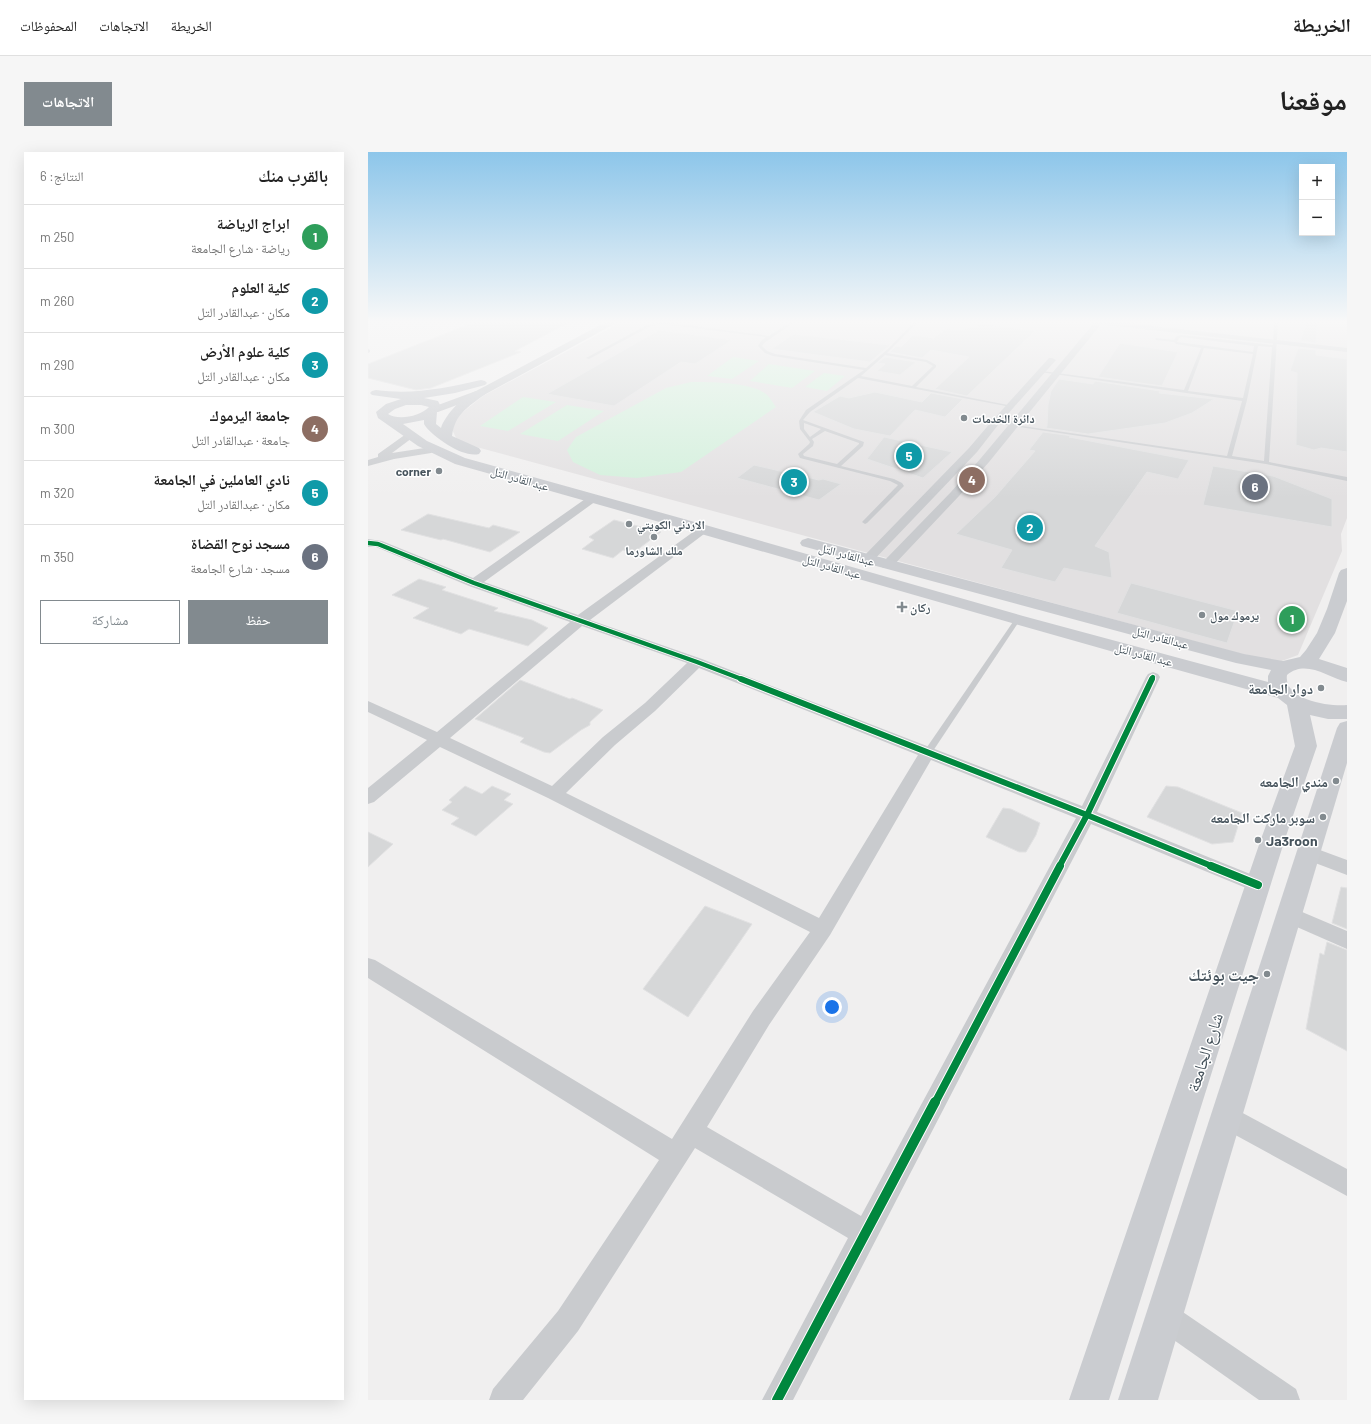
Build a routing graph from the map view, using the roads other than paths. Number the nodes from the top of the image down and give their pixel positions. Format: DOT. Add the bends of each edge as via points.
graph roads {
  1 [pos="493,381"];
  2 [pos="495,381"];
  3 [pos="853,381"];
  4 [pos="882,381"];
  5 [pos="919,381"];
  6 [pos="1034,381"];
  7 [pos="1049,381"];
  8 [pos="1116,381"];
  9 [pos="1190,381"];
  10 [pos="1249,381"];
  11 [pos="1272,381"];
  12 [pos="913,387"];
  13 [pos="481,388"];
  14 [pos="372,390"];
  15 [pos="1186,391"];
  16 [pos="1245,400"];
  17 [pos="405,402"];
  18 [pos="1012,406"];
  19 [pos="428,408"];
  20 [pos="369,410"];
  21 [pos="387,418"];
  22 [pos="801,421"];
  23 [pos="995,423"];
  24 [pos="1012,426"];
  25 [pos="825,429"];
  26 [pos="409,436"];
  27 [pos="445,439"];
  28 [pos="810,439"];
  29 [pos="432,450"];
  30 [pos="973,450"];
  31 [pos="990,453"];
  32 [pos="1229,458"];
  33 [pos="372,461"];
  34 [pos="1266,463"];
  35 [pos="838,466"];
  36 [pos="1347,479"];
  37 [pos="592,499"];
  38 [pos="865,522"];
  39 [pos="704,529"];
  40 [pos="368,543"];
  41 [pos="867,560"];
  42 [pos="886,565"];
  43 [pos="1347,573"];
  44 [pos="474,583"];
  45 [pos="581,620"];
  46 [pos="1017,620"];
  47 [pos="697,662"];
  48 [pos="1306,663"];
  49 [pos="1285,667"];
  50 [pos="1347,676"];
  51 [pos="1153,677"];
  52 [pos="1290,698"];
  53 [pos="368,706"];
  54 [pos="1347,712"];
  55 [pos="1347,728"];
  56 [pos="438,740"];
  57 [pos="928,752"];
  58 [pos="554,794"];
  59 [pos="368,798"];
  60 [pos="1087,815"];
  61 [pos="1309,853"];
  62 [pos="1347,868"];
  63 [pos="1258,885"];
  64 [pos="1288,914"];
  65 [pos="823,929"];
  66 [pos="1347,940"];
  67 [pos="368,967"];
  68 [pos="1226,1116"];
  69 [pos="692,1132"];
  70 [pos="676,1156"];
  71 [pos="1347,1183"];
  72 [pos="865,1233"];
  73 [pos="1164,1316"];
  74 [pos="504,1400"];
  75 [pos="777,1400"];
  76 [pos="1089,1400"];
  77 [pos="1138,1400"];
  78 [pos="1285,1400"];
  1 -- 13 [label="street"];
  2 -- 13 [label="street"];
  3 -- 22 [label="lane" via="808,411"];
  4 -- 12 [label="lane"];
  5 -- 12 [label="lane"];
  6 -- 18 [label="street"];
  7 -- 24 [label="street"];
  8 -- 15 [label="lane"];
  9 -- 15 [label="lane"];
  10 -- 16 [label="lane"];
  11 -- 34 [label="lane"];
  12 -- 18 [label="lane"];
  13 -- 14 [label="main road" via="398,395"];
  13 -- 19 [label="street" via="449,397"];
  13 -- 19 [label="street" via="457,403"];
  13 -- 27 [label="main road" via="451,417"];
  14 -- 17 [label="main road" via="391,400"];
  15 -- 16 [label="lane"];
  16 -- 32 [label="lane"];
  17 -- 19 [label="main road"];
  17 -- 21 [label="main road" via="385,409 382,415"];
  18 -- 23 [label="street"];
  19 -- 21 [label="main road" via="411,419"];
  19 -- 27 [label="main road, عبدالقادر التل" via="430,424"];
  20 -- 21 [label="main road"];
  21 -- 26 [label="main road, عبد القادر التل"];
  22 -- 25 [label="lane"];
  22 -- 28 [label="lane" via="802,429"];
  23 -- 24 [label="lane"];
  23 -- 30 [label="street"];
  24 -- 31 [label="street"];
  24 -- 32 [label="lane"];
  25 -- 28 [label="lane"];
  25 -- 35 [label="lane" via="862,442 861,446"];
  26 -- 29 [label="main road, عبد القادر التل"];
  26 -- 33 [label="street" via="392,450"];
  27 -- 41 [label="main road, عبدالقادر التل" via="478,452"];
  28 -- 35 [label="lane" via="812,444 800,456"];
  29 -- 33 [label="street"];
  29 -- 37 [label="main road, عبد القادر التل" via="460,461"];
  30 -- 31 [label="street"];
  30 -- 41 [label="street"];
  31 -- 42 [label="street" via="955,494"];
  32 -- 34 [label="lane"];
  34 -- 36 [label="lane"];
  35 -- 38 [label="lane" via="892,480 901,486"];
  37 -- 39 [label="main road, عبد القادر التل"];
  37 -- 44 [label="street"];
  39 -- 45 [label="street"];
  39 -- 46 [label="main road, عبد القادر التل"];
  40 -- 44 [label="street" via="378,544"];
  41 -- 42 [label="main road, عبدالقادر التل"];
  42 -- 49 [label="main road, عبدالقادر التل" via="1243,659"];
  43 -- 48 [label="main road" via="1326,633"];
  44 -- 45 [label="street"];
  45 -- 47 [label="street"];
  45 -- 56 [label="street"];
  46 -- 52 [label="main road, عبد القادر التل"];
  46 -- 57 [label="lane"];
  47 -- 57 [label="street"];
  47 -- 58 [label="street"];
  48 -- 49 [label="main road"];
  48 -- 50 [label="main road" via="1334,669"];
  49 -- 52 [label="main road, شارع الجامعة" via="1279,672 1278,685"];
  51 -- 60 [label="street"];
  52 -- 54 [label="main road, عبد القادر التل" via="1321,711"];
  52 -- 63 [label="main road, شارع الجامعة" via="1306,746"];
  53 -- 56 [label="street"];
  55 -- 61 [label="main road"];
  56 -- 58 [label="street"];
  56 -- 59 [label="street"];
  57 -- 60 [label="street"];
  57 -- 65 [label="street"];
  58 -- 65 [label="street"];
  60 -- 63 [label="street"];
  60 -- 72 [label="street"];
  61 -- 62 [label="street"];
  61 -- 64 [label="main road"];
  63 -- 76 [label="main road, شارع الجامعة"];
  64 -- 66 [label="street"];
  64 -- 68 [label="main road"];
  65 -- 69 [label="street" via="761,1018"];
  67 -- 70 [label="street"];
  68 -- 71 [label="street"];
  68 -- 73 [label="main road"];
  69 -- 70 [label="street"];
  69 -- 72 [label="street"];
  70 -- 74 [label="street" via="568,1321"];
  72 -- 75 [label="street"];
  73 -- 77 [label="main road"];
  73 -- 78 [label="street"];
}
